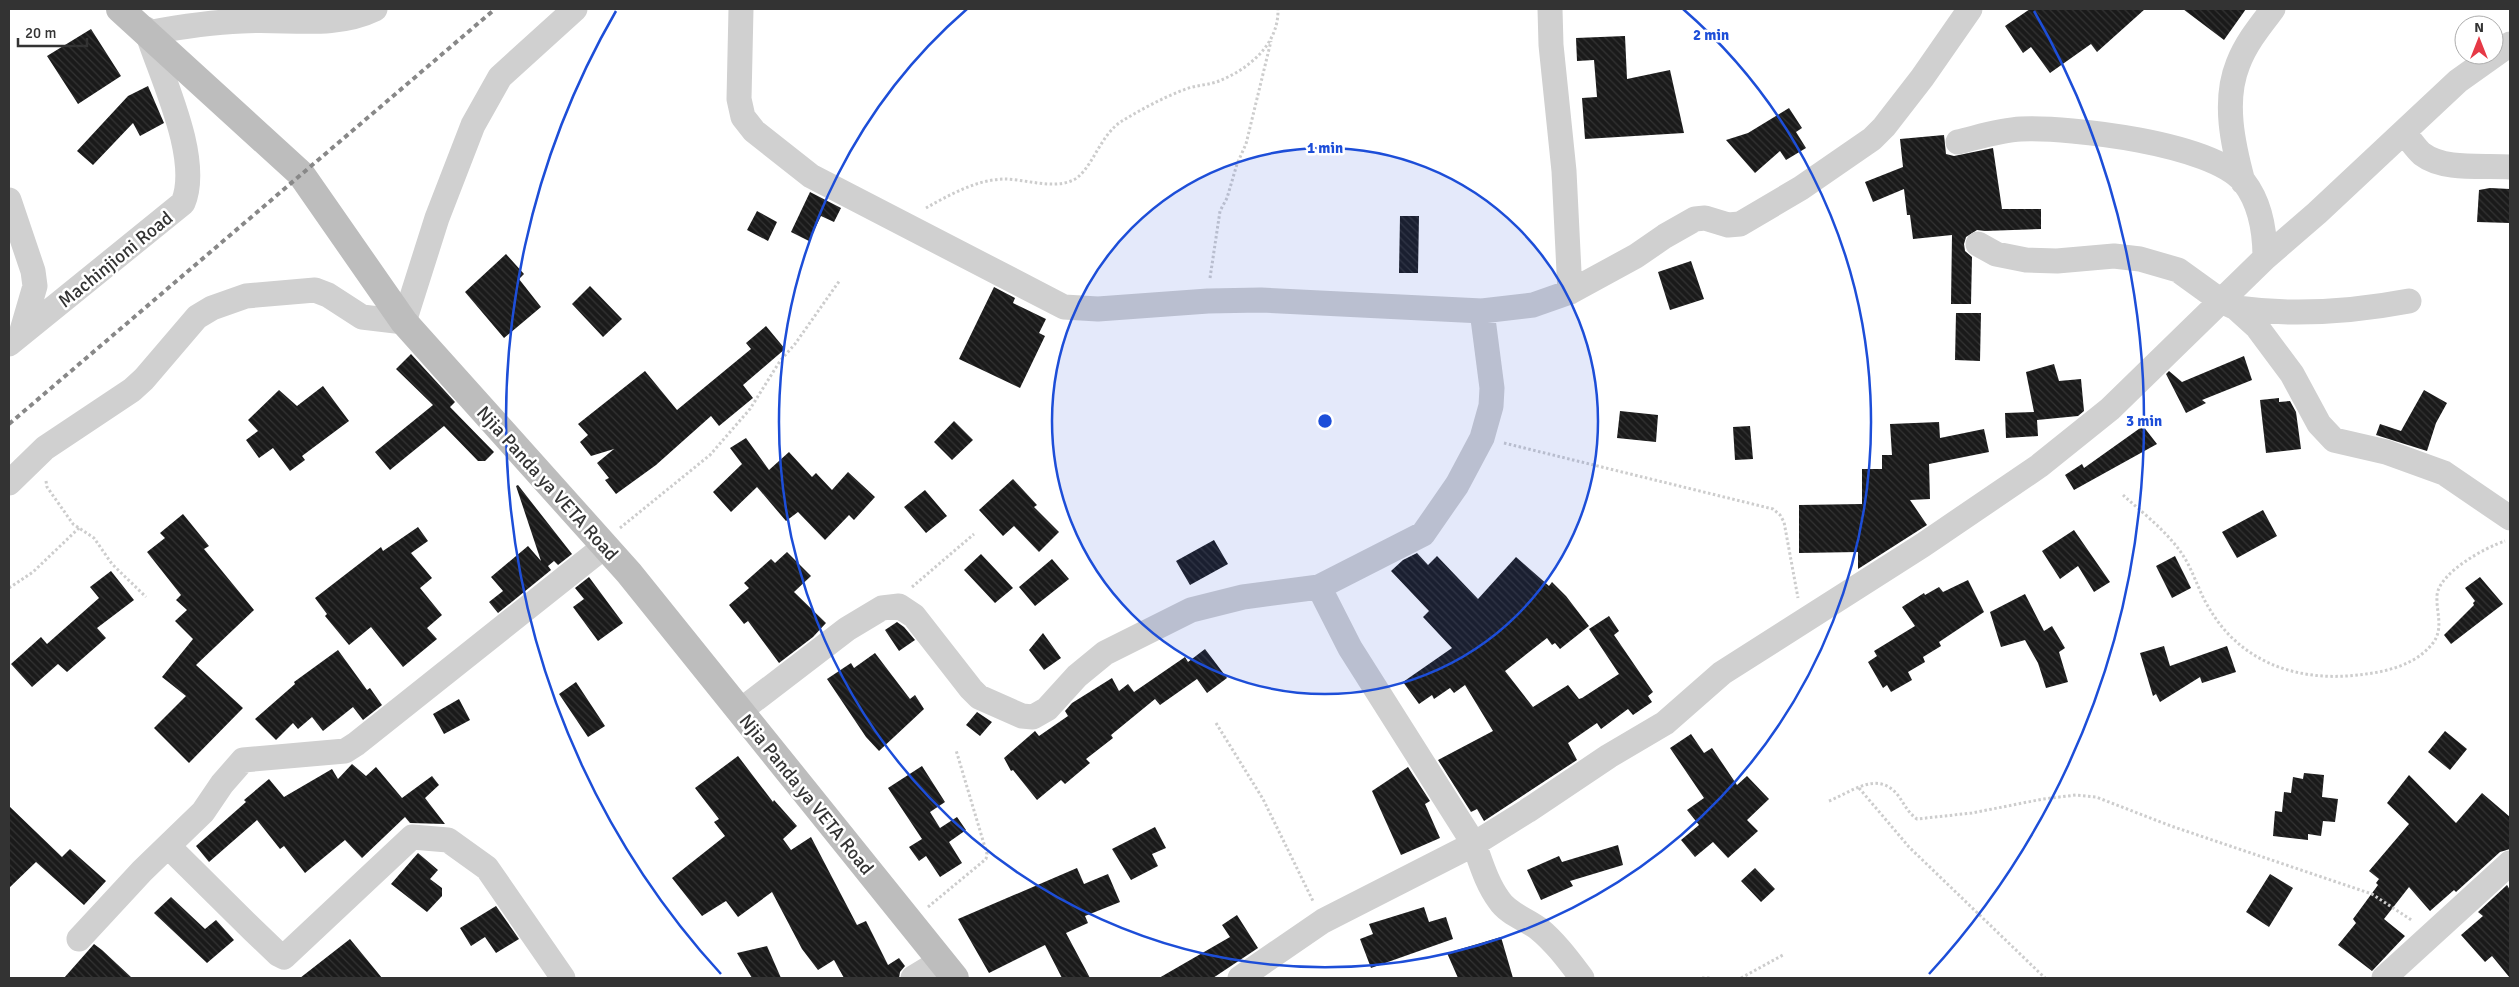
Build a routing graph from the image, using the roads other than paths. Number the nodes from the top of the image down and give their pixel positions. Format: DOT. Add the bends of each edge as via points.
graph roads {
  1 [pos="120,9"];
  2 [pos="375,9"];
  3 [pos="574,9"];
  4 [pos="741,9"];
  5 [pos="1550,9"];
  6 [pos="1970,9"];
  7 [pos="2274,9"];
  8 [pos="143,21"];
  9 [pos="2510,44"];
  10 [pos="2404,133"];
  11 [pos="1958,142"];
  12 [pos="2510,166"];
  13 [pos="2243,182"];
  14 [pos="9,200"];
  15 [pos="1978,244"];
  16 [pos="2265,258"];
  17 [pos="1570,292"];
  18 [pos="2409,301"];
  19 [pos="2229,304"];
  20 [pos="1482,311"];
  21 [pos="404,322"];
  22 [pos="15,339"];
  23 [pos="9,483"];
  24 [pos="2510,518"];
  25 [pos="604,544"];
  26 [pos="1320,587"];
  27 [pos="740,711"];
  28 [pos="1474,844"];
  29 [pos="168,846"];
  30 [pos="2510,863"];
  31 [pos="79,939"];
  32 [pos="948,969"];
  33 [pos="563,978"];
  34 [pos="913,978"];
  35 [pos="1240,978"];
  36 [pos="1582,978"];
  37 [pos="2384,978"];
  1 -- 8 [label="street, Njia Panda ya VETA Road"];
  2 -- 8 [label="street" via="358,17 327,22 243,20 190,25"];
  3 -- 21 [label="street" via="500,78 473,125 437,218"];
  4 -- 20 [label="street" via="739,99 743,117 754,131 811,176 1064,307 1098,309 1261,300"];
  5 -- 17 [label="street" via="1564,171"];
  6 -- 17 [label="street" via="1901,106 1872,139 1801,188 1740,224 1728,226 1705,218 1694,219"];
  7 -- 13 [label="street" via="2249,40 2237,65 2231,92 2231,122"];
  8 -- 21 [label="street, Njia Panda ya VETA Road" via="300,174"];
  8 -- 22 [label="street, Machinjioni Road" via="184,139 187,182 183,203"];
  9 -- 10 [label="street" via="2458,81"];
  10 -- 12 [label="street" via="2422,153 2434,160 2463,165"];
  10 -- 16 [label="street"];
  11 -- 13 [label="street" via="2019,129 2087,132 2140,140 2191,154 2224,166"];
  13 -- 16 [label="street" via="2256,202 2265,233"];
  14 -- 22 [label="street" via="35,286"];
  15 -- 19 [label="street" via="1996,254 2026,260 2114,256 2140,259 2178,270"];
  16 -- 19 [label="street"];
  17 -- 20 [label="street" via="1533,305"];
  18 -- 19 [label="street" via="2366,309 2302,314 2274,313"];
  19 -- 24 [label="street" via="2257,327 2286,366 2325,433 2334,440 2386,452 2444,474"];
  19 -- 28 [label="street" via="2075,438 1931,540 1722,673 1665,723 1608,756"];
  20 -- 26 [label="street" via="1492,388 1491,406 1482,438 1456,485 1423,534"];
  21 -- 23 [label="street" via="362,317 315,290 246,296 212,308 197,317 144,380 45,448"];
  21 -- 25 [label="street, Njia Panda ya VETA Road"];
  25 -- 27 [label="street, Njia Panda ya VETA Road"];
  25 -- 29 [label="street" via="345,751 244,760 203,812"];
  26 -- 27 [label="street" via="1242,597 1191,610 1106,653 1077,676 1047,709 1027,718 979,697 914,616 903,608 882,608 847,629"];
  26 -- 28 [label="street" via="1350,648"];
  27 -- 32 [label="street, Njia Panda ya VETA Road"];
  28 -- 35 [label="street" via="1323,921"];
  28 -- 36 [label="street" via="1499,901 1539,929"];
  29 -- 31 [label="street"];
  29 -- 33 [label="street" via="254,932 284,957 409,839 416,836 448,840 487,868"];
  30 -- 37 [label="street"];
  32 -- 34 [label="street"];
}
